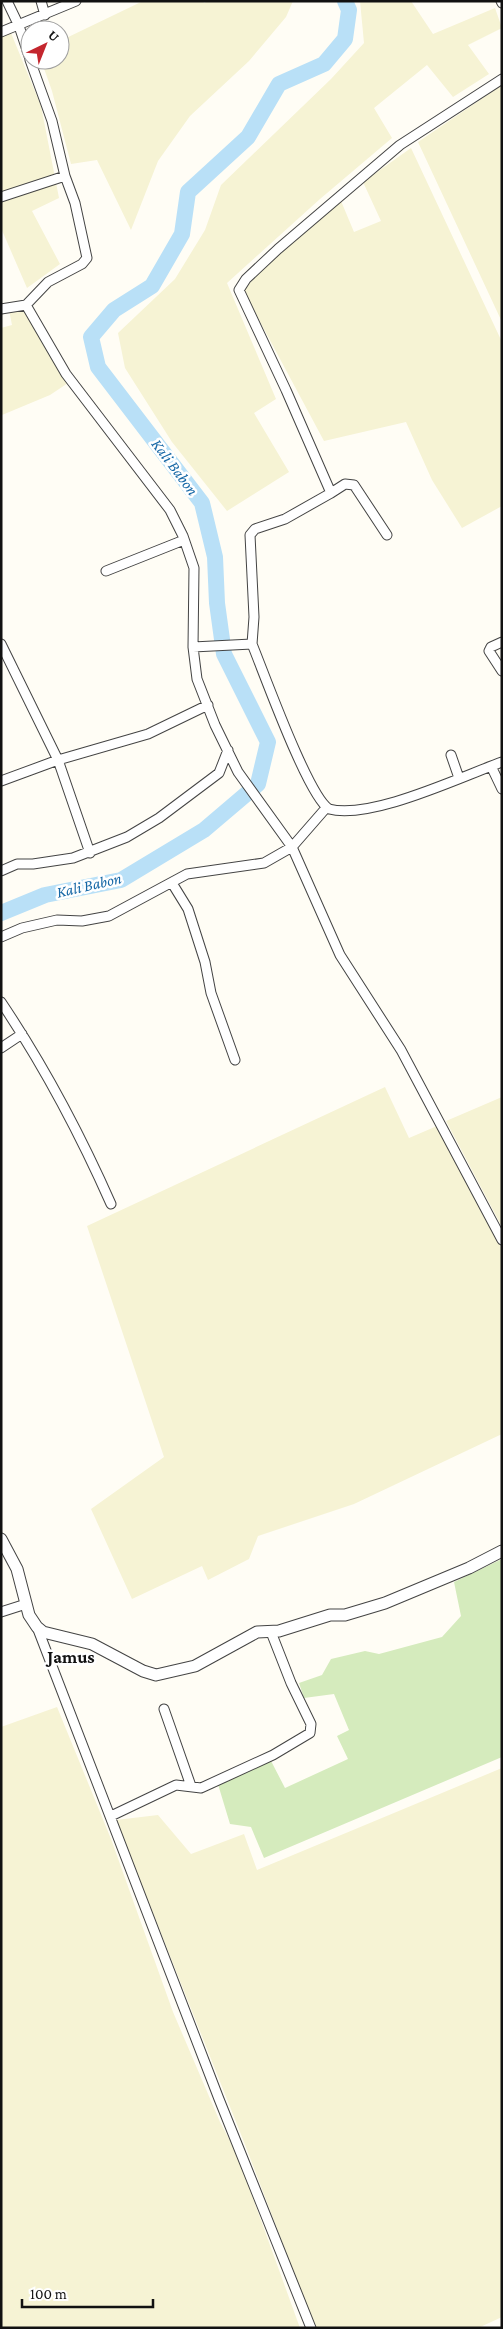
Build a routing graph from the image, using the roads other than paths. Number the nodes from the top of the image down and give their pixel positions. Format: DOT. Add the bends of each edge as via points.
graph roads {
  1 [pos="7,1"];
  2 [pos="41,1"];
  3 [pos="76,1"];
  4 [pos="45,15"];
  5 [pos="19,26"];
  6 [pos="20,29"];
  7 [pos="1,32"];
  8 [pos="34,70"];
  9 [pos="502,79"];
  10 [pos="65,176"];
  11 [pos="1,197"];
  12 [pos="26,304"];
  13 [pos="1,309"];
  14 [pos="331,493"];
  15 [pos="387,535"];
  16 [pos="184,540"];
  17 [pos="106,571"];
  18 [pos="502,642"];
  19 [pos="1,644"];
  20 [pos="249,644"];
  21 [pos="197,646"];
  22 [pos="502,671"];
  23 [pos="208,705"];
  24 [pos="228,750"];
  25 [pos="451,755"];
  26 [pos="58,760"];
  27 [pos="502,762"];
  28 [pos="490,766"];
  29 [pos="459,778"];
  30 [pos="1,781"];
  31 [pos="502,789"];
  32 [pos="326,808"];
  33 [pos="292,847"];
  34 [pos="90,853"];
  35 [pos="1,871"];
  36 [pos="172,883"];
  37 [pos="1,937"];
  38 [pos="1,1002"];
  39 [pos="22,1034"];
  40 [pos="1,1048"];
  41 [pos="235,1060"];
  42 [pos="111,1204"];
  43 [pos="502,1240"];
  44 [pos="1,1538"];
  45 [pos="502,1551"];
  46 [pos="26,1604"];
  47 [pos="1,1612"];
  48 [pos="36,1627"];
  49 [pos="271,1632"];
  50 [pos="164,1709"];
  51 [pos="191,1786"];
  52 [pos="111,1816"];
  53 [pos="311,2328"];
  1 -- 5 [label="street"];
  2 -- 4 [label="street"];
  3 -- 4 [label="street"];
  4 -- 5 [label="street"];
  5 -- 6 [label="street"];
  5 -- 7 [label="street"];
  8 -- 10 [label="street" via="52,121"];
  9 -- 14 [label="street" via="400,145 278,249 240,287"];
  10 -- 11 [label="street"];
  10 -- 12 [label="street" via="76,203 87,258 48,282"];
  12 -- 13 [label="street"];
  12 -- 16 [label="street" via="66,374 170,510"];
  14 -- 15 [label="street" via="345,484 354,486"];
  14 -- 20 [label="street" via="285,519 255,529 250,535 254,617"];
  16 -- 17 [label="street"];
  16 -- 21 [label="street" via="194,568"];
  18 -- 22 [label="street" via="489,651"];
  19 -- 26 [label="street"];
  20 -- 21 [label="street"];
  20 -- 32 [label="street" via="294,748"];
  21 -- 23 [label="street" via="197,679"];
  23 -- 24 [label="street"];
  23 -- 26 [label="street" via="148,734"];
  24 -- 33 [label="street" via="238,772"];
  24 -- 34 [label="street" via="219,773 200,789 127,837"];
  25 -- 29 [label="street"];
  26 -- 30 [label="street"];
  26 -- 34 [label="street"];
  27 -- 28 [label="street"];
  28 -- 29 [label="street"];
  28 -- 31 [label="street"];
  29 -- 32 [label="street" via="384,806 334,811"];
  32 -- 33 [label="street"];
  33 -- 36 [label="street" via="264,863 187,874"];
  33 -- 43 [label="street" via="340,955 401,1050"];
  34 -- 35 [label="street" via="17,864"];
  36 -- 37 [label="street" via="109,916 82,921 57,920 22,928"];
  36 -- 41 [label="street" via="188,909 211,993"];
  38 -- 39 [label="street"];
  39 -- 40 [label="street"];
  39 -- 42 [label="street" via="91,1159"];
  44 -- 46 [label="street" via="17,1569"];
  45 -- 49 [label="street" via="385,1604"];
  46 -- 47 [label="street"];
  46 -- 48 [label="street"];
  48 -- 49 [label="street" via="43,1632 92,1644 156,1675 195,1666 257,1632"];
  48 -- 52 [label="street"];
  49 -- 51 [label="street" via="312,1730 273,1754 212,1783 201,1788"];
  50 -- 51 [label="street"];
  51 -- 52 [label="street" via="182,1784 166,1788"];
  52 -- 53 [label="street"];
}
